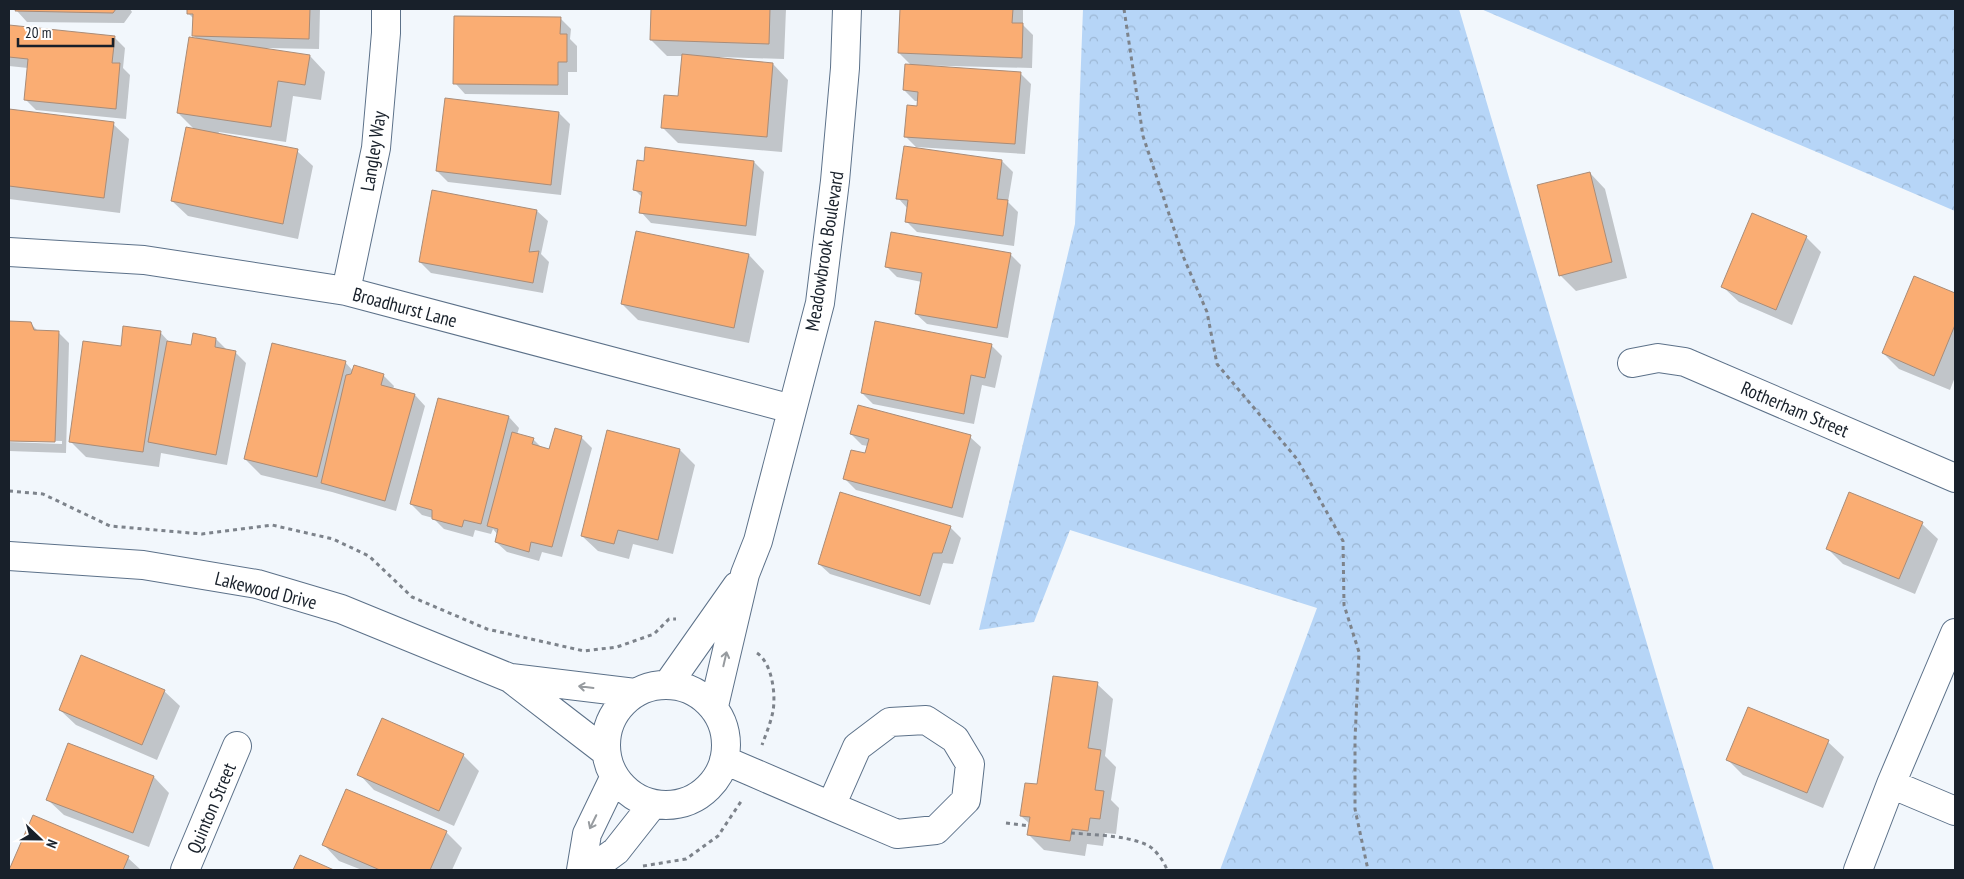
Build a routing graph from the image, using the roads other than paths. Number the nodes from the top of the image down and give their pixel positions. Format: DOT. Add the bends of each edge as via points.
graph roads {
  1 [pos="386,9"];
  2 [pos="847,9"];
  3 [pos="9,252"];
  4 [pos="346,291"];
  5 [pos="1632,363"];
  6 [pos="792,409"];
  7 [pos="1955,478"];
  8 [pos="9,556"];
  9 [pos="745,574"];
  10 [pos="1955,633"];
  11 [pos="510,678"];
  12 [pos="668,684"];
  13 [pos="635,693"];
  14 [pos="714,706"];
  15 [pos="237,746"];
  16 [pos="606,752"];
  17 [pos="724,760"];
  18 [pos="614,778"];
  19 [pos="1891,784"];
  20 [pos="653,804"];
  21 [pos="831,806"];
  22 [pos="1955,811"];
  23 [pos="185,870"];
  24 [pos="581,870"];
  25 [pos="590,870"];
  26 [pos="1858,870"];
  1 -- 4 [label="street, Langley Way" via="376,148"];
  2 -- 6 [label="street, Meadowbrook Boulevard" via="846,68 820,303"];
  3 -- 4 [label="street, Broadhurst Lane" via="144,260"];
  4 -- 6 [label="street, Broadhurst Lane"];
  5 -- 7 [label="street, Rotherham Street" via="1658,358 1685,362"];
  6 -- 9 [label="street, Meadowbrook Boulevard" via="758,541"];
  8 -- 11 [label="street, Lakewood Drive" via="143,564 257,584 341,610"];
  9 -- 12 [label="street, Meadowbrook Boulevard"];
  14 -- 9 [label="street, Meadowbrook Boulevard, one-way"];
  10 -- 19 [label="street"];
  13 -- 11 [label="street, Lakewood Drive, one-way"];
  11 -- 16 [label="street, Lakewood Drive"];
  12 -- 13 [label="street" via="651,686"];
  12 -- 14 [label="street" via="701,694"];
  13 -- 16 [label="street" via="621,703 612,718"];
  14 -- 17 [label="street" via="727,737"];
  15 -- 23 [label="street, Quinton Street"];
  16 -- 18 [label="street"];
  17 -- 20 [label="street" via="711,786 697,797 682,804"];
  17 -- 21 [label="street"];
  18 -- 20 [label="street" via="632,795"];
  18 -- 24 [label="street, one-way" via="587,834"];
  19 -- 22 [label="street"];
  19 -- 26 [label="street"];
  20 -- 25 [label="street" via="616,850"];
  21 -- 21 [label="street" via="897,834 936,830 966,800 970,764 955,739 926,720 890,722 857,747"];
}
